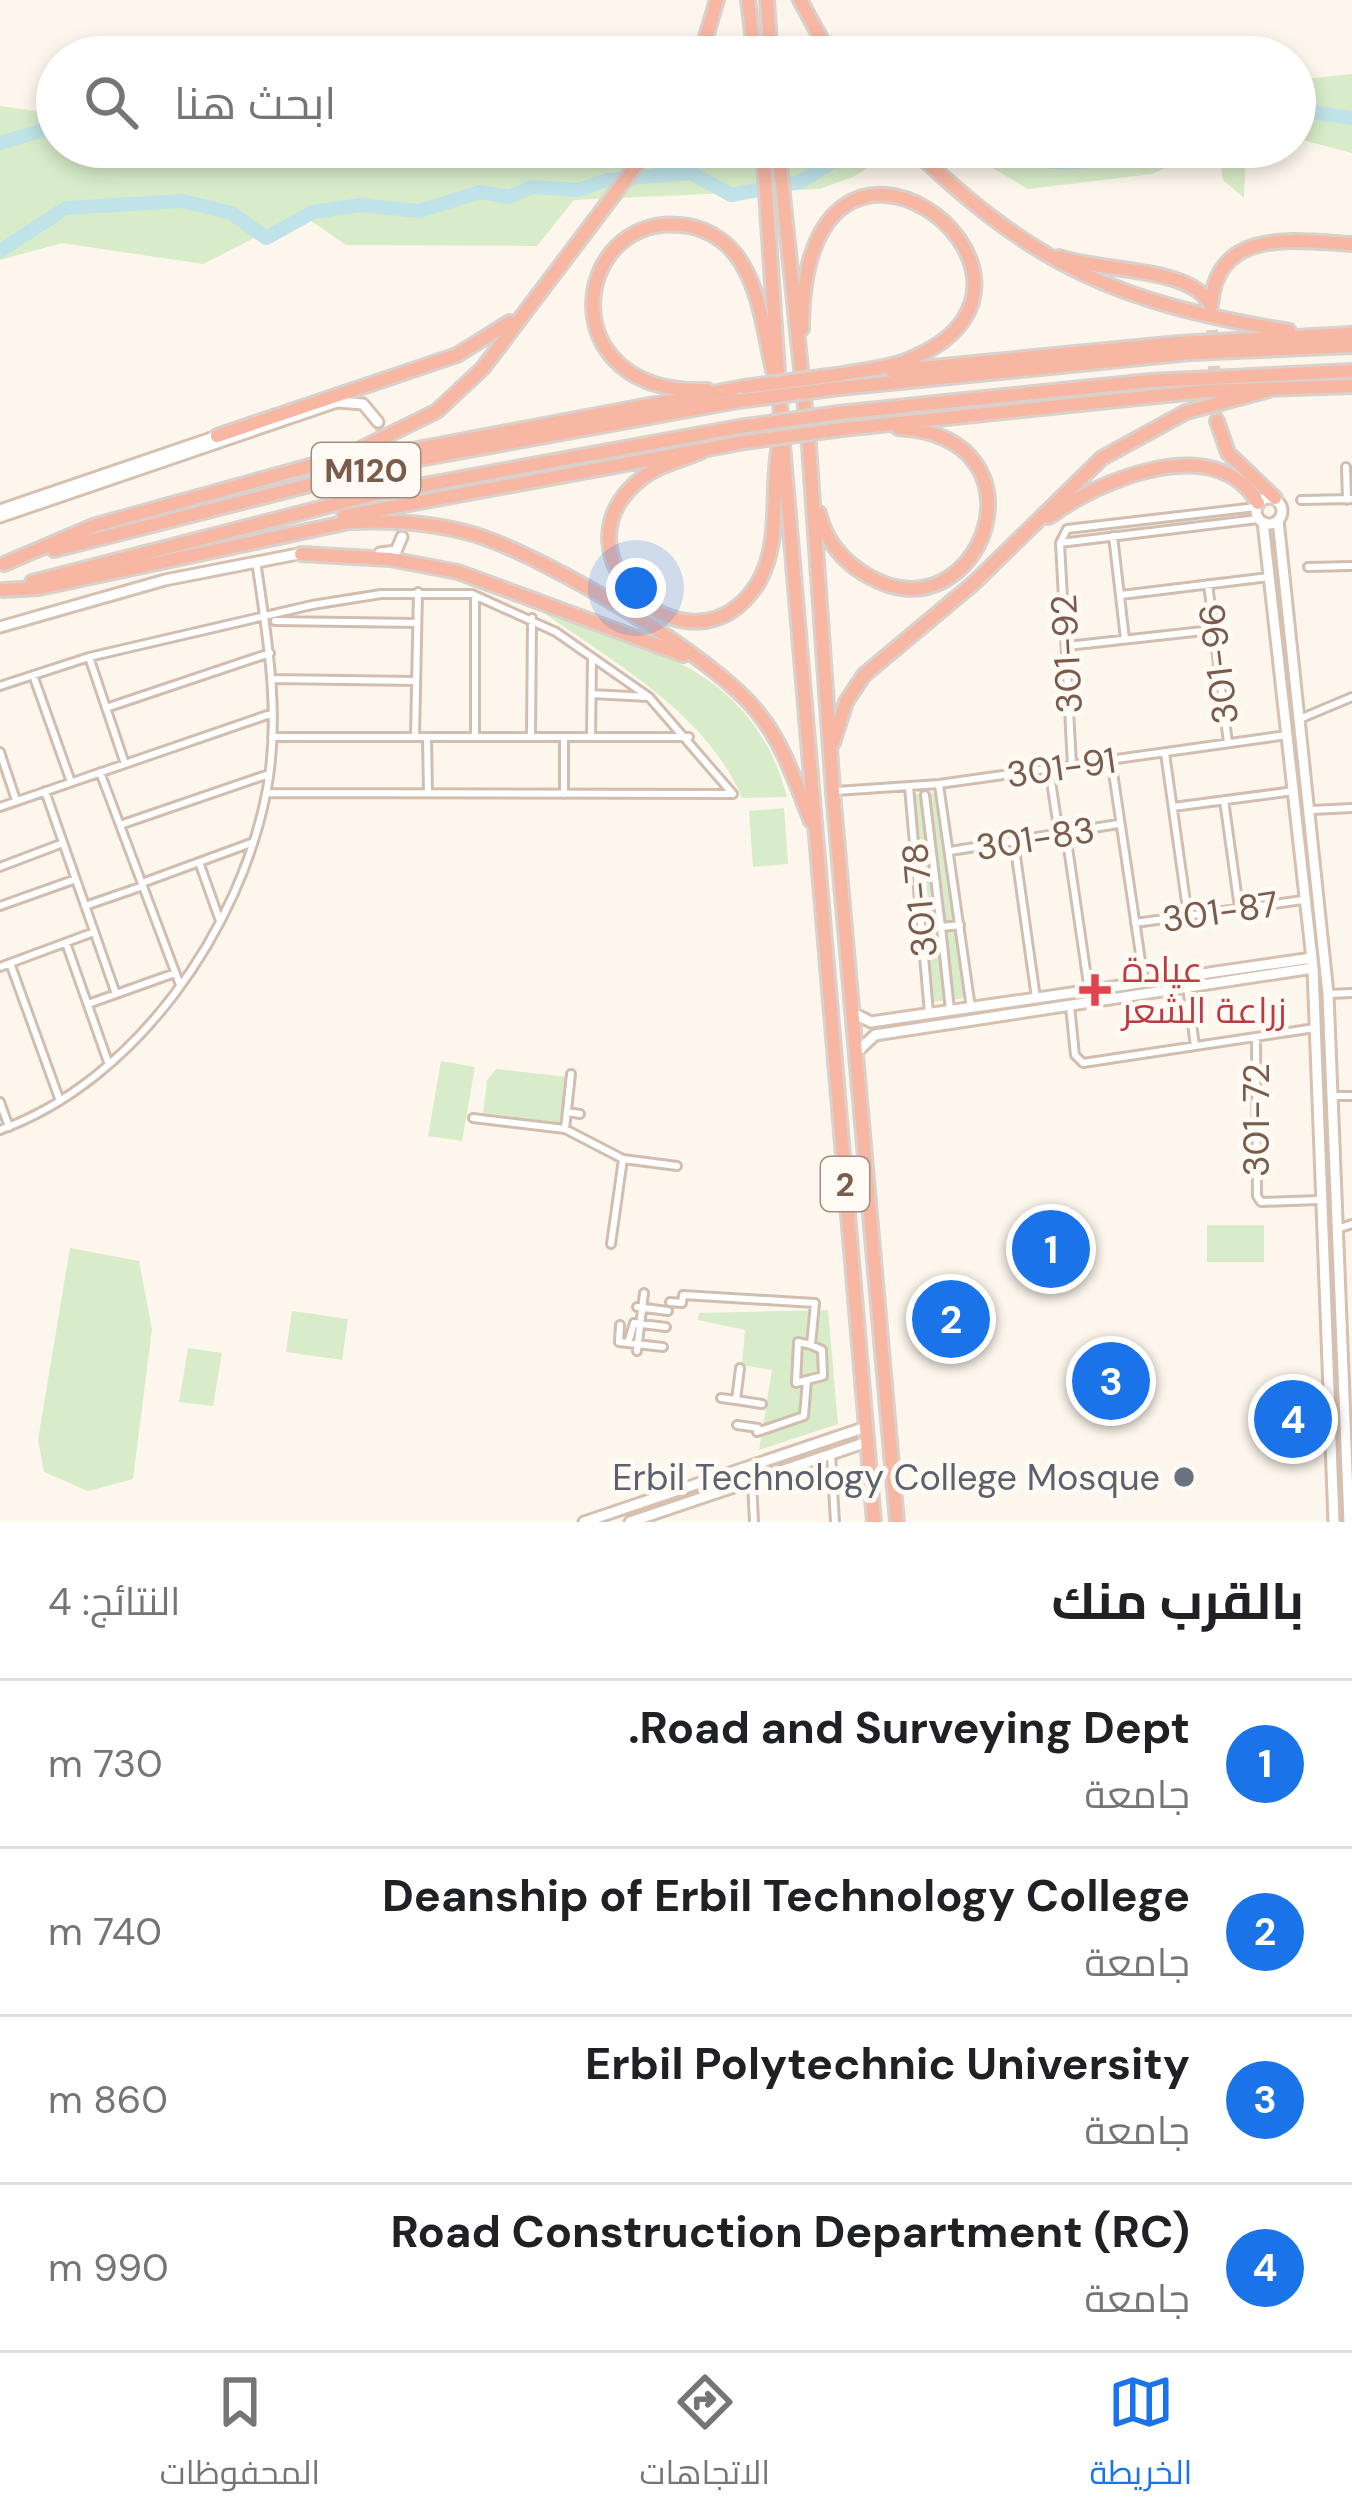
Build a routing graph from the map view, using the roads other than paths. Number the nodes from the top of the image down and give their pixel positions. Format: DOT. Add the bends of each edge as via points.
graph roads {
  1 [pos="717,0"];
  2 [pos="748,0"];
  3 [pos="767,0"];
  4 [pos="800,0"];
  5 [pos="810,0"];
  6 [pos="807,15"];
  7 [pos="706,36"];
  8 [pos="752,36"];
  9 [pos="770,36"];
  10 [pos="819,36"];
  11 [pos="634,168"];
  12 [pos="765,168"];
  13 [pos="780,168"];
  14 [pos="935,168"];
  15 [pos="1023,242"];
  16 [pos="1352,244"];
  17 [pos="540,291"];
  18 [pos="1352,334"];
  19 [pos="1310,335"];
  20 [pos="1352,346"];
  21 [pos="1352,370"];
  22 [pos="838,381"];
  23 [pos="1352,386"];
  24 [pos="802,390"];
  25 [pos="1269,390"];
  26 [pos="780,392"];
  27 [pos="741,394"];
  28 [pos="1217,421"];
  29 [pos="378,422"];
  30 [pos="842,429"];
  31 [pos="782,433"];
  32 [pos="217,436"];
  33 [pos="809,446"];
  34 [pos="717,447"];
  35 [pos="1346,467"];
  36 [pos="1275,498"];
  37 [pos="1301,500"];
  38 [pos="1349,500"];
  39 [pos="180,502"];
  40 [pos="1259,513"];
  41 [pos="0,514"];
  42 [pos="1278,520"];
  43 [pos="1113,536"];
  44 [pos="1060,543"];
  45 [pos="301,554"];
  46 [pos="174,558"];
  47 [pos="256,560"];
  48 [pos="420,563"];
  49 [pos="2,564"];
  50 [pos="993,564"];
  51 [pos="1308,567"];
  52 [pos="1349,568"];
  53 [pos="1269,577"];
  54 [pos="1208,584"];
  55 [pos="2,591"];
  56 [pos="418,592"];
  57 [pos="475,595"];
  58 [pos="1120,595"];
  59 [pos="532,618"];
  60 [pos="266,620"];
  61 [pos="417,623"];
  62 [pos="0,627"];
  63 [pos="1214,630"];
  64 [pos="1125,639"];
  65 [pos="1067,646"];
  66 [pos="270,653"];
  67 [pos="592,656"];
  68 [pos="89,657"];
  69 [pos="722,675"];
  70 [pos="33,676"];
  71 [pos="272,679"];
  72 [pos="416,681"];
  73 [pos="0,686"];
  74 [pos="592,694"];
  75 [pos="649,697"];
  76 [pos="1352,697"];
  77 [pos="106,708"];
  78 [pos="272,713"];
  79 [pos="1302,718"];
  80 [pos="1288,735"];
  81 [pos="272,736"];
  82 [pos="416,737"];
  83 [pos="427,737"];
  84 [pos="475,737"];
  85 [pos="531,737"];
  86 [pos="564,737"];
  87 [pos="591,737"];
  88 [pos="688,737"];
  89 [pos="1228,743"];
  90 [pos="0,752"];
  91 [pos="1165,752"];
  92 [pos="830,757"];
  93 [pos="1111,759"];
  94 [pos="125,764"];
  95 [pos="1072,765"];
  96 [pos="1049,768"];
  97 [pos="100,772"];
  98 [pos="269,774"];
  99 [pos="71,782"];
  100 [pos="939,784"];
  101 [pos="909,787"];
  102 [pos="45,791"];
  103 [pos="1294,791"];
  104 [pos="833,792"];
  105 [pos="267,793"];
  106 [pos="428,794"];
  107 [pos="564,794"];
  108 [pos="926,795"];
  109 [pos="1224,800"];
  110 [pos="16,801"];
  111 [pos="1173,806"];
  112 [pos="0,807"];
  113 [pos="1352,808"];
  114 [pos="1312,810"];
  115 [pos="1119,824"];
  116 [pos="120,825"];
  117 [pos="816,833"];
  118 [pos="1062,834"];
  119 [pos="1014,842"];
  120 [pos="63,843"];
  121 [pos="250,843"];
  122 [pos="950,851"];
  123 [pos="199,862"];
  124 [pos="0,867"];
  125 [pos="76,879"];
  126 [pos="142,885"];
  127 [pos="1306,899"];
  128 [pos="85,905"];
  129 [pos="0,906"];
  130 [pos="1240,908"];
  131 [pos="1188,916"];
  132 [pos="220,921"];
  133 [pos="1135,923"];
  134 [pos="960,925"];
  135 [pos="941,927"];
  136 [pos="94,932"];
  137 [pos="66,943"];
  138 [pos="10,963"];
  139 [pos="1313,963"];
  140 [pos="1297,965"];
  141 [pos="0,967"];
  142 [pos="175,973"];
  143 [pos="1144,981"];
  144 [pos="180,985"];
  145 [pos="1187,987"];
  146 [pos="1089,991"];
  147 [pos="1352,993"];
  148 [pos="116,994"];
  149 [pos="1328,994"];
  150 [pos="1036,998"];
  151 [pos="88,1004"];
  152 [pos="1070,1006"];
  153 [pos="971,1008"];
  154 [pos="950,1010"];
  155 [pos="854,1013"];
  156 [pos="929,1013"];
  157 [pos="1315,1028"];
  158 [pos="1256,1037"];
  159 [pos="1195,1046"];
  160 [pos="857,1057"];
  161 [pos="109,1062"];
  162 [pos="571,1074"];
  163 [pos="1332,1096"];
  164 [pos="1352,1096"];
  165 [pos="0,1102"];
  166 [pos="60,1102"];
  167 [pos="567,1112"];
  168 [pos="580,1114"];
  169 [pos="473,1118"];
  170 [pos="4,1129"];
  171 [pos="565,1129"];
  172 [pos="623,1159"];
  173 [pos="677,1166"];
  174 [pos="869,1198"];
  175 [pos="846,1200"];
  176 [pos="1319,1200"];
  177 [pos="1352,1224"];
  178 [pos="1336,1229"];
  179 [pos="611,1244"];
  180 [pos="644,1292"];
  181 [pos="639,1307"];
  182 [pos="620,1324"];
  183 [pos="640,1324"];
  184 [pos="666,1327"];
  185 [pos="1340,1329"];
  186 [pos="1352,1330"];
  187 [pos="811,1345"];
  188 [pos="634,1346"];
  189 [pos="663,1347"];
  190 [pos="740,1368"];
  191 [pos="807,1381"];
  192 [pos="722,1398"];
  193 [pos="736,1400"];
  194 [pos="762,1404"];
  195 [pos="736,1425"];
  196 [pos="866,1434"];
  197 [pos="832,1454"];
  198 [pos="752,1481"];
  199 [pos="1347,1490"];
  200 [pos="1333,1491"];
  201 [pos="669,1509"];
  202 [pos="584,1522"];
  203 [pos="630,1522"];
  204 [pos="675,1522"];
  205 [pos="754,1522"];
  206 [pos="835,1522"];
  207 [pos="874,1522"];
  208 [pos="896,1522"];
  209 [pos="1334,1522"];
  210 [pos="1349,1522"];
  1 -- 7 [label="highway"];
  2 -- 8 [label="highway"];
  3 -- 9 [label="highway"];
  4 -- 6 [label="highway"];
  5 -- 6 [label="highway"];
  6 -- 10 [label="highway"];
  11 -- 17 [label="highway"];
  12 -- 26 [label="highway, 2"];
  13 -- 24 [label="highway, 2"];
  14 -- 15 [label="highway"];
  15 -- 16 [label="highway" via="1093,267 1184,280 1211,309 1220,270 1248,246"];
  15 -- 19 [label="highway" via="1133,298"];
  17 -- 32 [label="highway" via="495,334 458,355"];
  17 -- 39 [label="highway" via="483,368 418,423 346,456"];
  18 -- 19 [label="highway"];
  19 -- 22 [label="highway"];
  20 -- 22 [label="highway, M120"];
  21 -- 55 [label="highway, M120, bridge" via="1150,381 739,427 357,498"];
  22 -- 24 [label="highway" via="911,359 961,318 970,260 952,225 930,206 903,196 866,199 820,232 803,276"];
  22 -- 27 [label="highway, M120, bridge"];
  23 -- 25 [label="highway"];
  24 -- 33 [label="highway, 2"];
  25 -- 30 [label="highway"];
  25 -- 50 [label="highway" via="1197,408 1125,442"];
  26 -- 27 [label="highway" via="749,280 726,244 701,229 664,224 620,244 593,298 595,327 611,358 662,388"];
  26 -- 31 [label="highway, 2"];
  27 -- 39 [label="highway" via="468,437"];
  27 -- 49 [label="highway, M120" via="370,469"];
  28 -- 36 [label="highway" via="1232,458"];
  29 -- 41 [label="main road" via="363,404 337,402"];
  30 -- 33 [label="highway" via="928,432 971,458 990,506 984,538 964,566 910,587 854,567 822,525"];
  30 -- 34 [label="highway, bridge"];
  31 -- 34 [label="highway" via="770,549 757,585 713,618 658,614 631,595 616,571 616,514 643,478"];
  31 -- 117 [label="highway, 2"];
  32 -- 41 [label="main road"];
  33 -- 92 [label="highway, 2"];
  34 -- 46 [label="highway" via="390,507"];
  35 -- 38 [label="street"];
  36 -- 40 [label="main road"];
  36 -- 42 [label="main road"];
  37 -- 38 [label="street"];
  39 -- 49 [label="highway"];
  40 -- 42 [label="main road"];
  40 -- 43 [label="street"];
  40 -- 44 [label="street" via="1067,529"];
  40 -- 50 [label="highway" via="1246,486 1219,473 1142,470 1083,494"];
  40 -- 53 [label="main road"];
  42 -- 79 [label="main road"];
  43 -- 44 [label="street"];
  43 -- 58 [label="street"];
  44 -- 65 [label="street, 301-92"];
  45 -- 47 [label="main road"];
  45 -- 48 [label="highway"];
  45 -- 48 [label="main road" via="390,554 402,537"];
  46 -- 55 [label="highway"];
  46 -- 69 [label="highway" via="349,522 458,530 532,558"];
  47 -- 60 [label="street"];
  47 -- 62 [label="main road"];
  48 -- 69 [label="highway" via="511,590"];
  50 -- 92 [label="highway" via="863,675"];
  51 -- 52 [label="street"];
  53 -- 54 [label="street"];
  53 -- 80 [label="main road"];
  54 -- 58 [label="street"];
  54 -- 63 [label="street, 301-96"];
  56 -- 57 [label="street"];
  56 -- 60 [label="street" via="312,605"];
  56 -- 61 [label="street"];
  57 -- 59 [label="street"];
  57 -- 84 [label="street"];
  58 -- 64 [label="street"];
  59 -- 67 [label="street"];
  59 -- 85 [label="street"];
  60 -- 61 [label="street"];
  60 -- 66 [label="street"];
  60 -- 68 [label="street"];
  61 -- 72 [label="street"];
  63 -- 64 [label="street"];
  63 -- 89 [label="street, 301-96"];
  64 -- 65 [label="street"];
  65 -- 95 [label="street, 301-92"];
  66 -- 71 [label="street"];
  66 -- 77 [label="street"];
  67 -- 74 [label="street"];
  67 -- 75 [label="street"];
  68 -- 70 [label="street"];
  68 -- 77 [label="street"];
  69 -- 117 [label="highway" via="771,731"];
  70 -- 73 [label="street"];
  70 -- 99 [label="street"];
  71 -- 72 [label="street"];
  71 -- 78 [label="street"];
  72 -- 82 [label="street"];
  74 -- 75 [label="street"];
  74 -- 87 [label="street"];
  75 -- 88 [label="street"];
  76 -- 79 [label="street"];
  77 -- 94 [label="street"];
  78 -- 81 [label="street"];
  78 -- 94 [label="street"];
  79 -- 114 [label="main road"];
  80 -- 89 [label="street, 301-91"];
  80 -- 103 [label="main road"];
  81 -- 82 [label="street"];
  81 -- 98 [label="street"];
  82 -- 83 [label="street"];
  83 -- 84 [label="street"];
  83 -- 106 [label="street"];
  84 -- 85 [label="street"];
  85 -- 86 [label="street"];
  86 -- 87 [label="street"];
  86 -- 107 [label="street"];
  87 -- 88 [label="street"];
  88 -- 107 [label="street" via="734,794"];
  89 -- 91 [label="street, 301-91"];
  90 -- 110 [label="street"];
  91 -- 93 [label="street, 301-91"];
  91 -- 111 [label="street"];
  92 -- 104 [label="highway, 2"];
  93 -- 95 [label="street, 301-91"];
  93 -- 115 [label="street"];
  94 -- 97 [label="street"];
  95 -- 96 [label="street, 301-91"];
  96 -- 100 [label="street, 301-91"];
  96 -- 118 [label="street"];
  97 -- 99 [label="street"];
  97 -- 116 [label="street"];
  98 -- 105 [label="street"];
  98 -- 116 [label="street"];
  99 -- 102 [label="street"];
  100 -- 101 [label="street, 301-91"];
  100 -- 122 [label="street"];
  101 -- 104 [label="street, 301-91"];
  101 -- 156 [label="street, 301-78"];
  102 -- 110 [label="street"];
  102 -- 120 [label="street"];
  103 -- 109 [label="street"];
  103 -- 127 [label="main road"];
  104 -- 155 [label="highway, 2"];
  105 -- 106 [label="street"];
  105 -- 121 [label="street"];
  106 -- 107 [label="street"];
  108 -- 135 [label="street" via="938,904 928,905 930,928"];
  109 -- 111 [label="street"];
  109 -- 130 [label="street"];
  110 -- 112 [label="street"];
  111 -- 131 [label="street"];
  113 -- 114 [label="street"];
  114 -- 149 [label="main road"];
  115 -- 118 [label="street, 301-83"];
  115 -- 133 [label="street"];
  116 -- 126 [label="street"];
  117 -- 175 [label="highway, 2"];
  118 -- 119 [label="street, 301-83"];
  118 -- 146 [label="street"];
  119 -- 122 [label="street, 301-83"];
  119 -- 150 [label="street"];
  120 -- 124 [label="street"];
  120 -- 125 [label="street"];
  121 -- 123 [label="street"];
  121 -- 132 [label="street"];
  122 -- 134 [label="street"];
  123 -- 126 [label="street"];
  123 -- 132 [label="street"];
  125 -- 128 [label="street"];
  125 -- 129 [label="street"];
  126 -- 128 [label="street"];
  126 -- 142 [label="street"];
  127 -- 130 [label="street, 301-87"];
  127 -- 139 [label="main road"];
  128 -- 136 [label="street"];
  130 -- 131 [label="street, 301-87"];
  131 -- 133 [label="street, 301-87"];
  132 -- 144 [label="street"];
  133 -- 143 [label="street"];
  134 -- 135 [label="street"];
  134 -- 153 [label="street"];
  135 -- 154 [label="street"];
  136 -- 137 [label="street"];
  136 -- 148 [label="street"];
  137 -- 138 [label="street"];
  137 -- 151 [label="street"];
  138 -- 141 [label="street"];
  138 -- 166 [label="street"];
  139 -- 140 [label="main road"];
  139 -- 157 [label="main road"];
  140 -- 143 [label="main road"];
  140 -- 145 [label="main road"];
  142 -- 144 [label="street"];
  142 -- 148 [label="street"];
  143 -- 146 [label="main road"];
  144 -- 161 [label="street"];
  145 -- 152 [label="main road"];
  145 -- 159 [label="street"];
  146 -- 150 [label="main road"];
  147 -- 149 [label="street"];
  148 -- 151 [label="street"];
  149 -- 163 [label="main road"];
  150 -- 153 [label="main road"];
  151 -- 161 [label="street"];
  152 -- 159 [label="street" via="1083,1063"];
  152 -- 160 [label="main road" via="875,1035"];
  153 -- 154 [label="main road"];
  154 -- 156 [label="main road"];
  155 -- 156 [label="main road" via="866,1022"];
  155 -- 160 [label="highway, 2"];
  157 -- 158 [label="street"];
  157 -- 176 [label="main road"];
  158 -- 159 [label="street"];
  158 -- 176 [label="street, 301-72" via="1257,1196"];
  160 -- 174 [label="highway, 2"];
  161 -- 166 [label="street"];
  162 -- 167 [label="street"];
  163 -- 164 [label="street"];
  163 -- 178 [label="main road"];
  165 -- 170 [label="street"];
  166 -- 170 [label="street"];
  167 -- 168 [label="street"];
  167 -- 171 [label="street"];
  169 -- 171 [label="street"];
  171 -- 172 [label="street"];
  172 -- 173 [label="street"];
  172 -- 179 [label="street"];
  174 -- 175 [label="highway"];
  174 -- 208 [label="highway, 2"];
  175 -- 196 [label="highway, 2"];
  176 -- 200 [label="main road"];
  177 -- 178 [label="street"];
  178 -- 185 [label="main road"];
  180 -- 181 [label="street"];
  181 -- 183 [label="street"];
  181 -- 187 [label="street" via="682,1303 683,1295 815,1303"];
  182 -- 188 [label="street" via="618,1340"];
  183 -- 184 [label="street"];
  183 -- 188 [label="street"];
  185 -- 186 [label="street"];
  185 -- 199 [label="main road"];
  187 -- 191 [label="street" via="822,1350 823,1376"];
  187 -- 191 [label="street" via="798,1342 796,1383"];
  188 -- 189 [label="street"];
  190 -- 193 [label="street"];
  191 -- 195 [label="street" via="804,1416 758,1430"];
  192 -- 193 [label="street"];
  193 -- 194 [label="street"];
  196 -- 197 [label="main road"];
  196 -- 202 [label="main road"];
  196 -- 207 [label="highway, 2"];
  197 -- 198 [label="main road"];
  197 -- 206 [label="street"];
  198 -- 201 [label="main road"];
  198 -- 205 [label="street"];
  199 -- 200 [label="main road"];
  199 -- 210 [label="main road"];
  200 -- 209 [label="main road"];
  201 -- 203 [label="main road"];
  201 -- 204 [label="street"];
}
